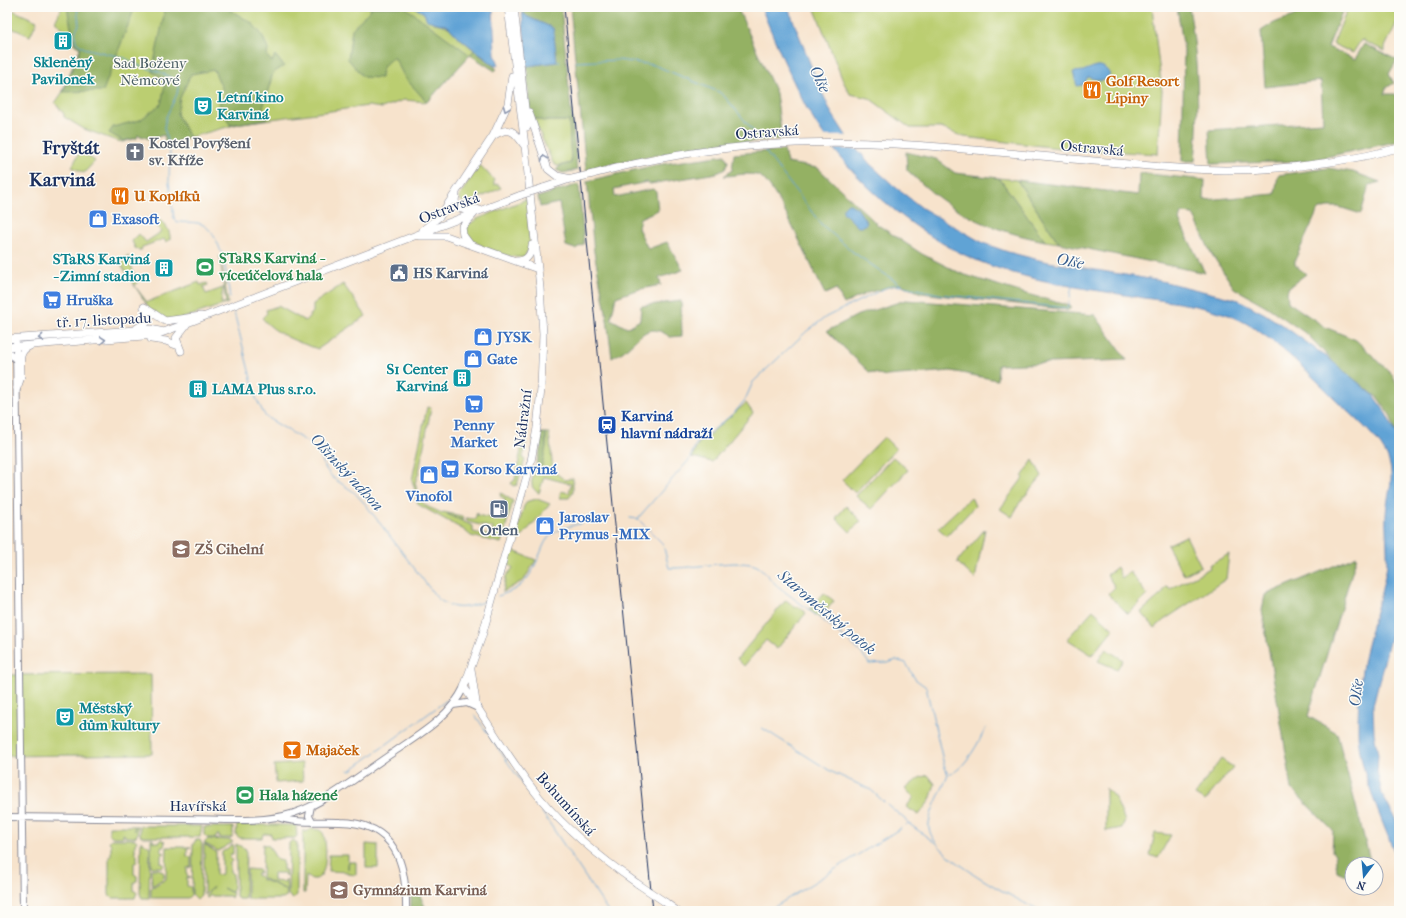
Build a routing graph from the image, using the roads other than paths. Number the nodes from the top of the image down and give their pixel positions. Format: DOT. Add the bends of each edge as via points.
graph roads {
  1 [pos="508,7"];
  2 [pos="514,7"];
  3 [pos="511,43"];
  4 [pos="524,91"];
  5 [pos="498,126"];
  6 [pos="524,135"];
  7 [pos="492,136"];
  8 [pos="527,145"];
  9 [pos="1399,148"];
  10 [pos="572,179"];
  11 [pos="456,192"];
  12 [pos="487,207"];
  13 [pos="478,211"];
  14 [pos="533,229"];
  15 [pos="411,237"];
  16 [pos="471,244"];
  17 [pos="516,262"];
  18 [pos="538,269"];
  19 [pos="540,288"];
  20 [pos="209,315"];
  21 [pos="188,323"];
  22 [pos="164,332"];
  23 [pos="132,334"];
  24 [pos="7,340"];
  25 [pos="16,343"];
  26 [pos="31,346"];
  27 [pos="7,348"];
  28 [pos="17,361"];
  29 [pos="17,388"];
  30 [pos="471,668"];
  31 [pos="464,687"];
  32 [pos="453,705"];
  33 [pos="478,708"];
  34 [pos="311,806"];
  35 [pos="7,817"];
  36 [pos="23,817"];
  37 [pos="277,817"];
  38 [pos="312,822"];
  39 [pos="23,911"];
  40 [pos="406,911"];
  41 [pos="677,911"];
  1 -- 3 [label="main road"];
  2 -- 4 [label="main road"];
  3 -- 5 [label="main road, one-way" via="511,92"];
  3 -- 6 [label="main road"];
  4 -- 8 [label="main road"];
  10 -- 4 [label="main road, one-way" via="554,175 548,168 531,121"];
  5 -- 6 [label="main road" via="514,128"];
  5 -- 7 [label="main road"];
  6 -- 8 [label="main road"];
  7 -- 8 [label="main road" via="510,130"];
  7 -- 11 [label="main road"];
  8 -- 14 [label="main road, Nádražní"];
  8 -- 18 [label="main road"];
  9 -- 10 [label="main road, Ostravská, bridge" via="1358,158 1306,166 1244,170 1170,168 878,143 804,142 683,154"];
  10 -- 12 [label="main road, Ostravská, bridge"];
  11 -- 12 [label="main road" via="455,201 461,209"];
  11 -- 15 [label="main road" via="439,217"];
  12 -- 13 [label="main road, Ostravská"];
  13 -- 15 [label="main road, Ostravská"];
  13 -- 16 [label="main road" via="462,227 463,235"];
  14 -- 17 [label="main road" via="529,256"];
  14 -- 18 [label="main road, Nádražní"];
  15 -- 16 [label="main road" via="443,235"];
  15 -- 20 [label="main road, Ostravská"];
  16 -- 17 [label="main road"];
  17 -- 18 [label="main road"];
  17 -- 19 [label="main road" via="530,270"];
  18 -- 19 [label="main road, Nádražní"];
  19 -- 30 [label="main road, Nádražní" via="542,354 535,439"];
  20 -- 21 [label="main road, Ostravská"];
  20 -- 23 [label="main road" via="191,316 168,322 144,307 147,322"];
  21 -- 22 [label="main road, Ostravská"];
  21 -- 23 [label="main road" via="177,336 178,348 159,340"];
  22 -- 23 [label="main road, tř. 17. listopadu" via="153,329"];
  23 -- 25 [label="main road, tř. 17. listopadu, one-way"];
  26 -- 23 [label="main road, tř. 17. listopadu, one-way"];
  24 -- 25 [label="main road, tř. 17. listopadu"];
  25 -- 26 [label="main road, tř. 17. listopadu"];
  25 -- 27 [label="main road, tř. 17. listopadu"];
  25 -- 28 [label="street"];
  26 -- 29 [label="main road" via="21,353 21,377"];
  27 -- 28 [label="street"];
  28 -- 29 [label="street"];
  29 -- 36 [label="street"];
  30 -- 31 [label="main road, Nádražní"];
  30 -- 33 [label="main road"];
  31 -- 32 [label="street, Havířská"];
  31 -- 33 [label="main road, Bohumínská"];
  32 -- 33 [label="street" via="467,703"];
  32 -- 34 [label="street, Havířská" via="422,733"];
  33 -- 41 [label="main road, Bohumínská, bridge" via="550,810 590,849"];
  34 -- 37 [label="street, Havířská"];
  34 -- 38 [label="street" via="309,816"];
  35 -- 36 [label="street, Havířská"];
  36 -- 37 [label="street, Havířská"];
  36 -- 39 [label="street"];
  37 -- 38 [label="street"];
  38 -- 40 [label="street" via="352,823 369,827 381,834 402,862 406,882"];
}
